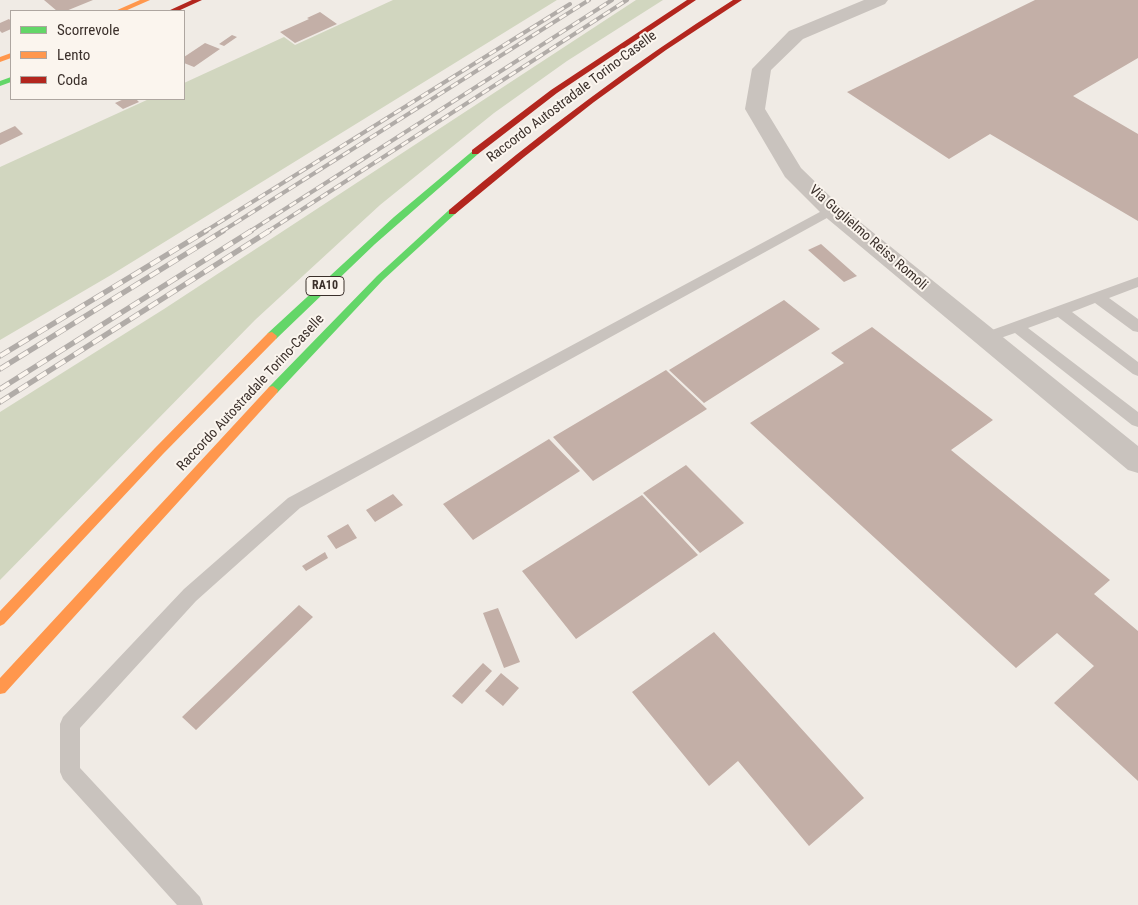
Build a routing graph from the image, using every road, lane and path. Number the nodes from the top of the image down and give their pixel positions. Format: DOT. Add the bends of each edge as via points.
graph roads {
  1 [pos="146,0"];
  2 [pos="198,0"];
  3 [pos="692,0"];
  4 [pos="738,0"];
  5 [pos="879,0"];
  6 [pos="121,10"];
  7 [pos="174,10"];
  8 [pos="831,210"];
  9 [pos="1135,286"];
  10 [pos="1097,297"];
  11 [pos="1059,310"];
  12 [pos="1138,326"];
  13 [pos="1017,327"];
  14 [pos="986,338"];
  15 [pos="1138,370"];
  16 [pos="1138,421"];
  17 [pos="1138,462"];
  18 [pos="0,620"];
  19 [pos="0,688"];
  20 [pos="192,905"];
  1 -- 6 [label="main road"];
  2 -- 7 [label="main road"];
  3 -- 18 [label="main road, Raccordo Autostradale Torino-Caselle / RA10" via="587,67 521,116 456,167 369,244 274,334"];
  4 -- 19 [label="main road, Raccordo Autostradale Torino-Caselle / RA10" via="659,49 551,129 487,181 402,258 309,350"];
  5 -- 8 [label="street, Via Guglielmo Reiss Romoli" via="796,35 762,69 755,109 794,172"];
  8 -- 14 [label="street, Via Guglielmo Reiss Romoli"];
  8 -- 20 [label="lane" via="294,503 190,595 96,695 70,724 70,772"];
  9 -- 10 [label="lane"];
  10 -- 11 [label="lane"];
  10 -- 12 [label="lane"];
  11 -- 13 [label="lane"];
  11 -- 15 [label="lane"];
  13 -- 14 [label="lane"];
  13 -- 16 [label="lane"];
  14 -- 17 [label="street, Via Guglielmo Reiss Romoli"];
}
